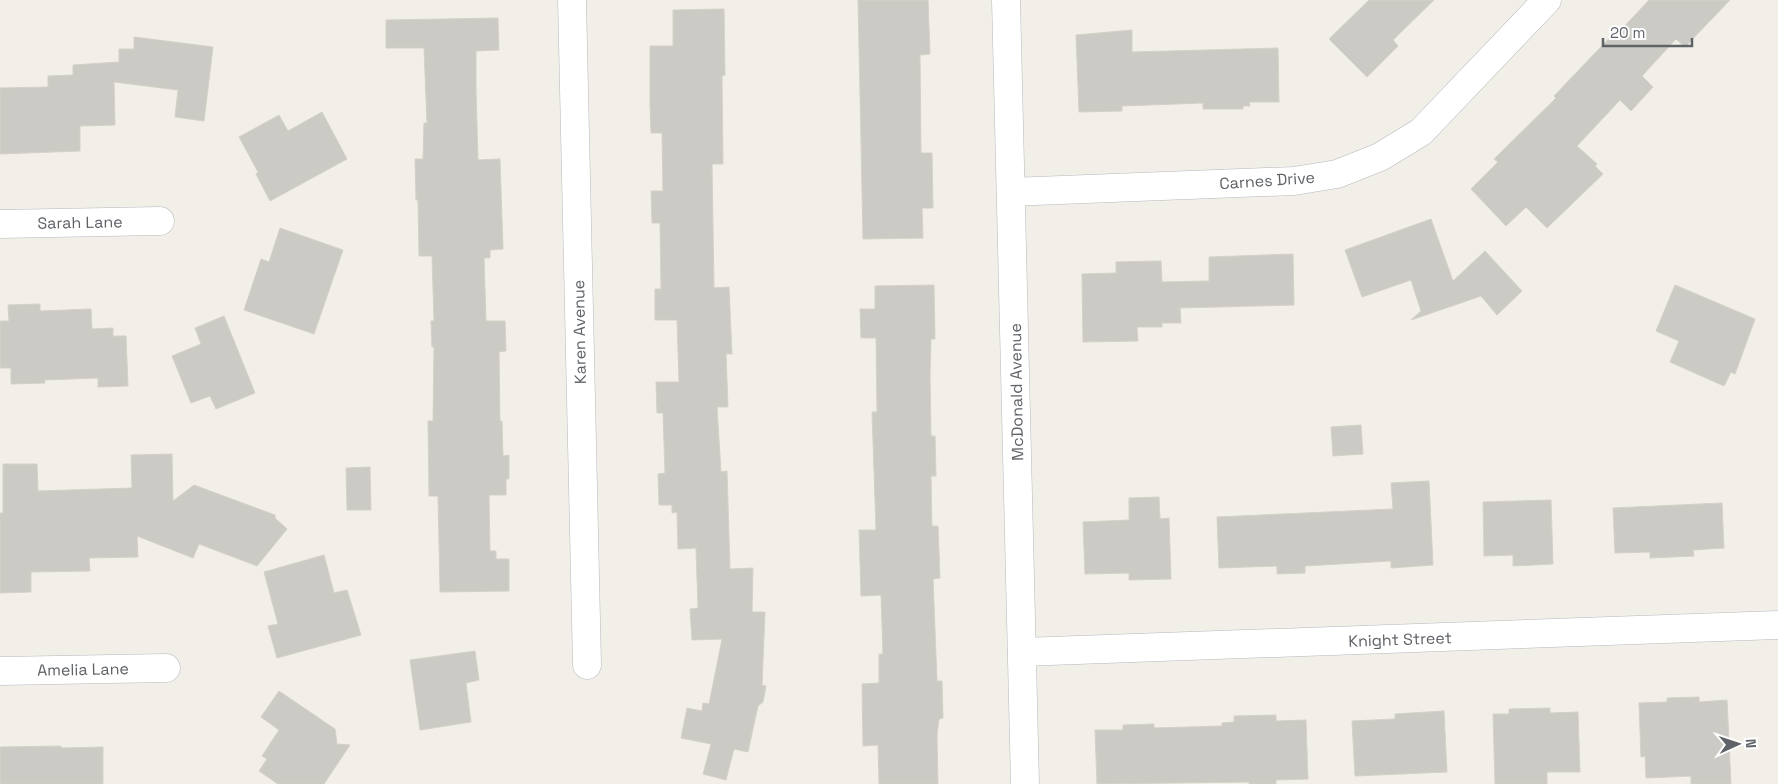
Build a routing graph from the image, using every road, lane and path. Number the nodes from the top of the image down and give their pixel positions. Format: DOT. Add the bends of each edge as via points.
graph roads {
  1 [pos="572,0"];
  2 [pos="1006,0"];
  3 [pos="1547,0"];
  4 [pos="1011,192"];
  5 [pos="160,221"];
  6 [pos="0,224"];
  7 [pos="1778,625"];
  8 [pos="1022,652"];
  9 [pos="587,665"];
  10 [pos="166,668"];
  11 [pos="0,671"];
  12 [pos="1025,784"];
  1 -- 9 [label="street, Karen Avenue"];
  2 -- 4 [label="street, McDonald Avenue"];
  3 -- 4 [label="street, Carnes Drive" via="1420,132 1380,158 1338,174 1294,182"];
  4 -- 8 [label="street, McDonald Avenue"];
  5 -- 6 [label="street, Sarah Lane"];
  7 -- 8 [label="street, Knight Street"];
  8 -- 12 [label="street, McDonald Avenue"];
  10 -- 11 [label="street, Amelia Lane"];
}
